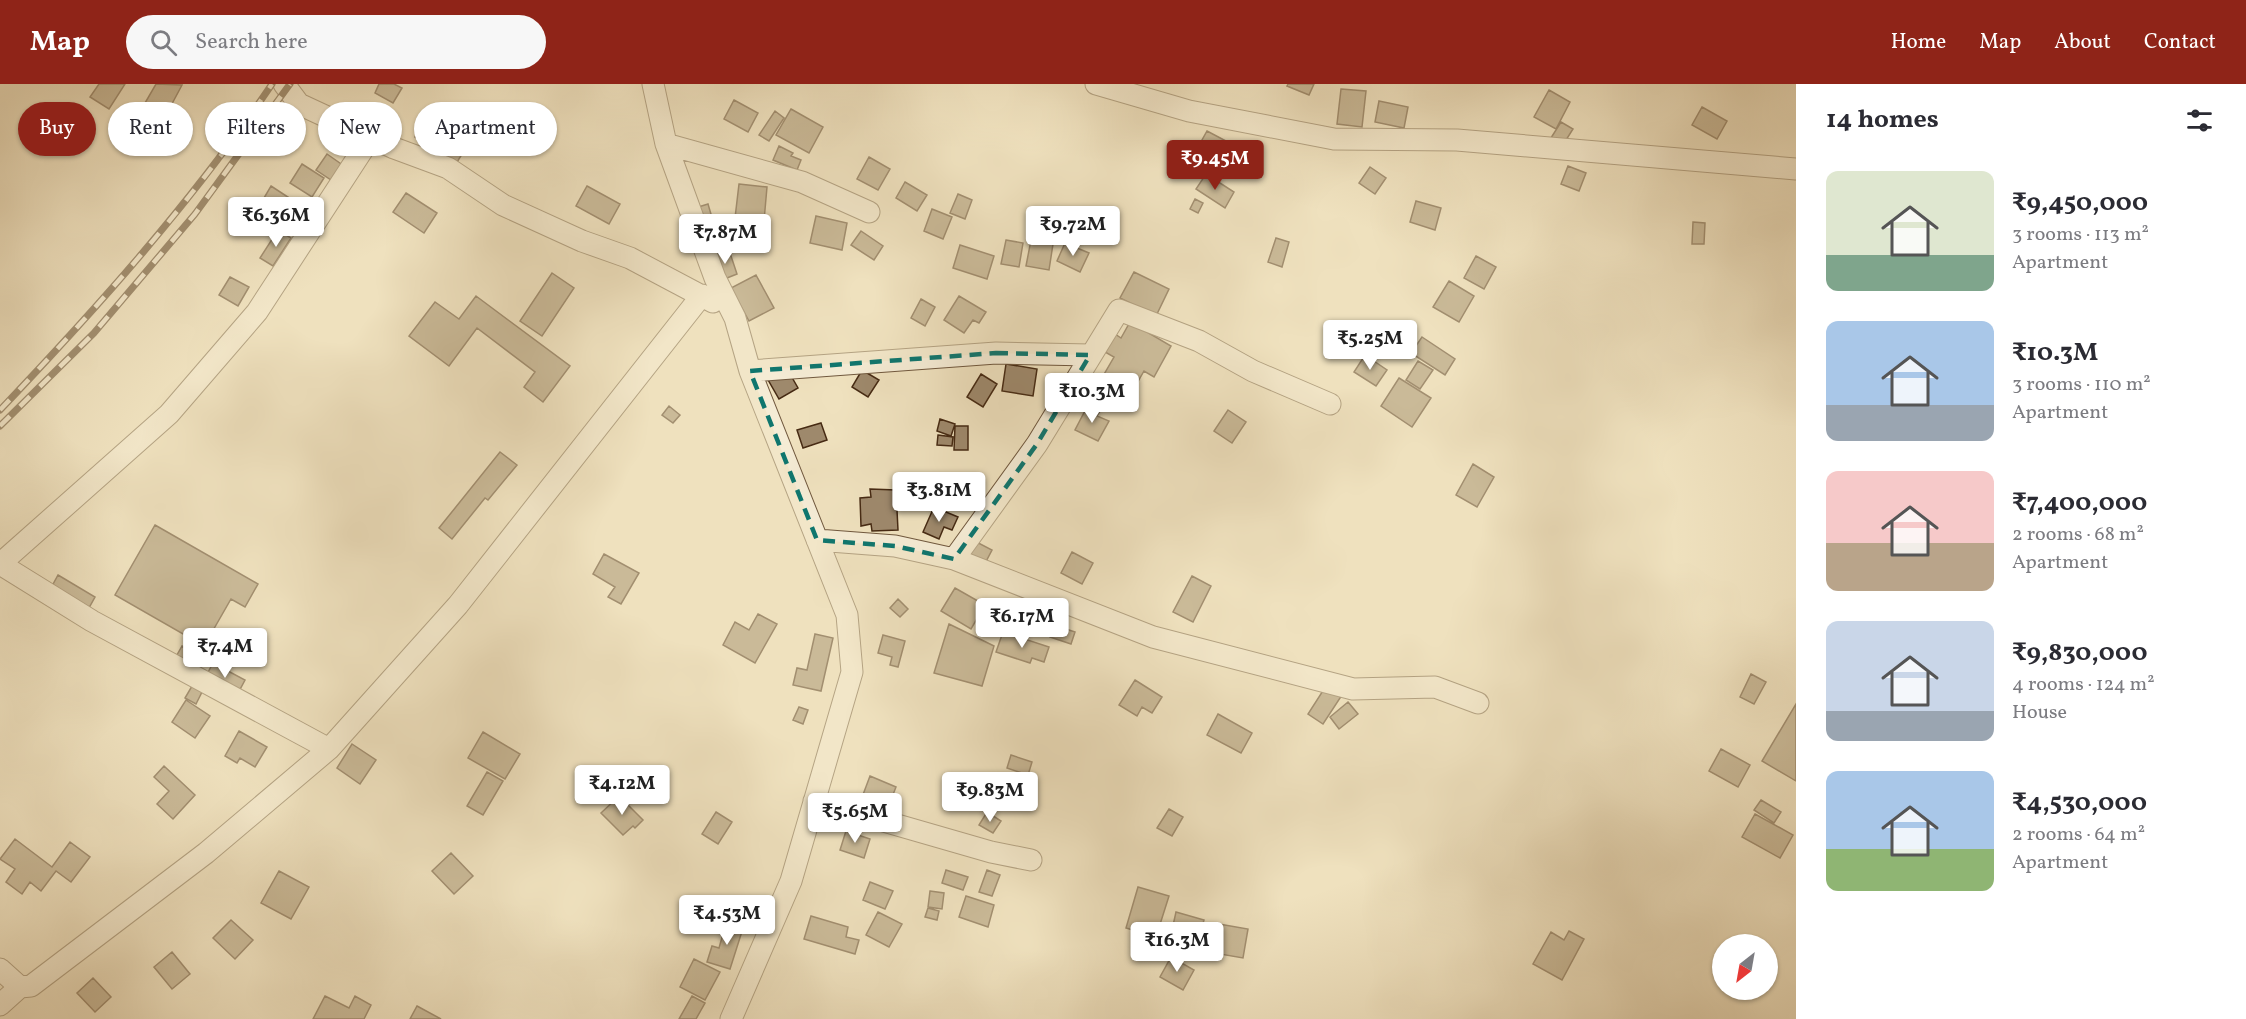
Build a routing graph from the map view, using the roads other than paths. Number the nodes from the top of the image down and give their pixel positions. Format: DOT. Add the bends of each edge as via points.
graph roads {
  1 [pos="284,84"];
  2 [pos="653,84"];
  3 [pos="1096,84"];
  4 [pos="318,113"];
  5 [pos="666,144"];
  6 [pos="402,149"];
  7 [pos="359,156"];
  8 [pos="1796,170"];
  9 [pos="869,212"];
  10 [pos="702,295"];
  11 [pos="735,318"];
  12 [pos="1090,355"];
  13 [pos="750,371"];
  14 [pos="1330,404"];
  15 [pos="817,540"];
  16 [pos="954,559"];
  17 [pos="0,564"];
  18 [pos="1478,703"];
  19 [pos="328,749"];
  20 [pos="814,801"];
  21 [pos="1031,860"];
  22 [pos="0,969"];
  23 [pos="20,987"];
  24 [pos="0,1005"];
  25 [pos="730,1019"];
  1 -- 4 [label="street" via="298,104"];
  2 -- 5 [label="street"];
  3 -- 8 [label="street" via="1189,111 1334,139 1457,140"];
  5 -- 9 [label="street" via="802,182"];
  5 -- 11 [label="street" via="715,278"];
  6 -- 10 [label="street" via="448,168 503,205 630,258"];
  7 -- 17 [label="street" via="250,321 169,414"];
  10 -- 11 [label="street"];
  10 -- 19 [label="street" via="458,605"];
  11 -- 13 [label="street"];
  12 -- 13 [label="street" via="996,353"];
  12 -- 14 [label="street" via="1119,310 1199,341 1253,371"];
  12 -- 16 [label="street" via="1037,444"];
  13 -- 15 [label="street"];
  15 -- 16 [label="street" via="895,546"];
  15 -- 20 [label="street" via="847,615 852,672"];
  16 -- 18 [label="street" via="1153,637 1353,689 1434,687"];
  17 -- 19 [label="street" via="92,621"];
  19 -- 23 [label="street" via="197,860 32,986"];
  20 -- 21 [label="street"];
  20 -- 25 [label="street" via="791,881"];
  22 -- 23 [label="street"];
  23 -- 24 [label="street"];
}
